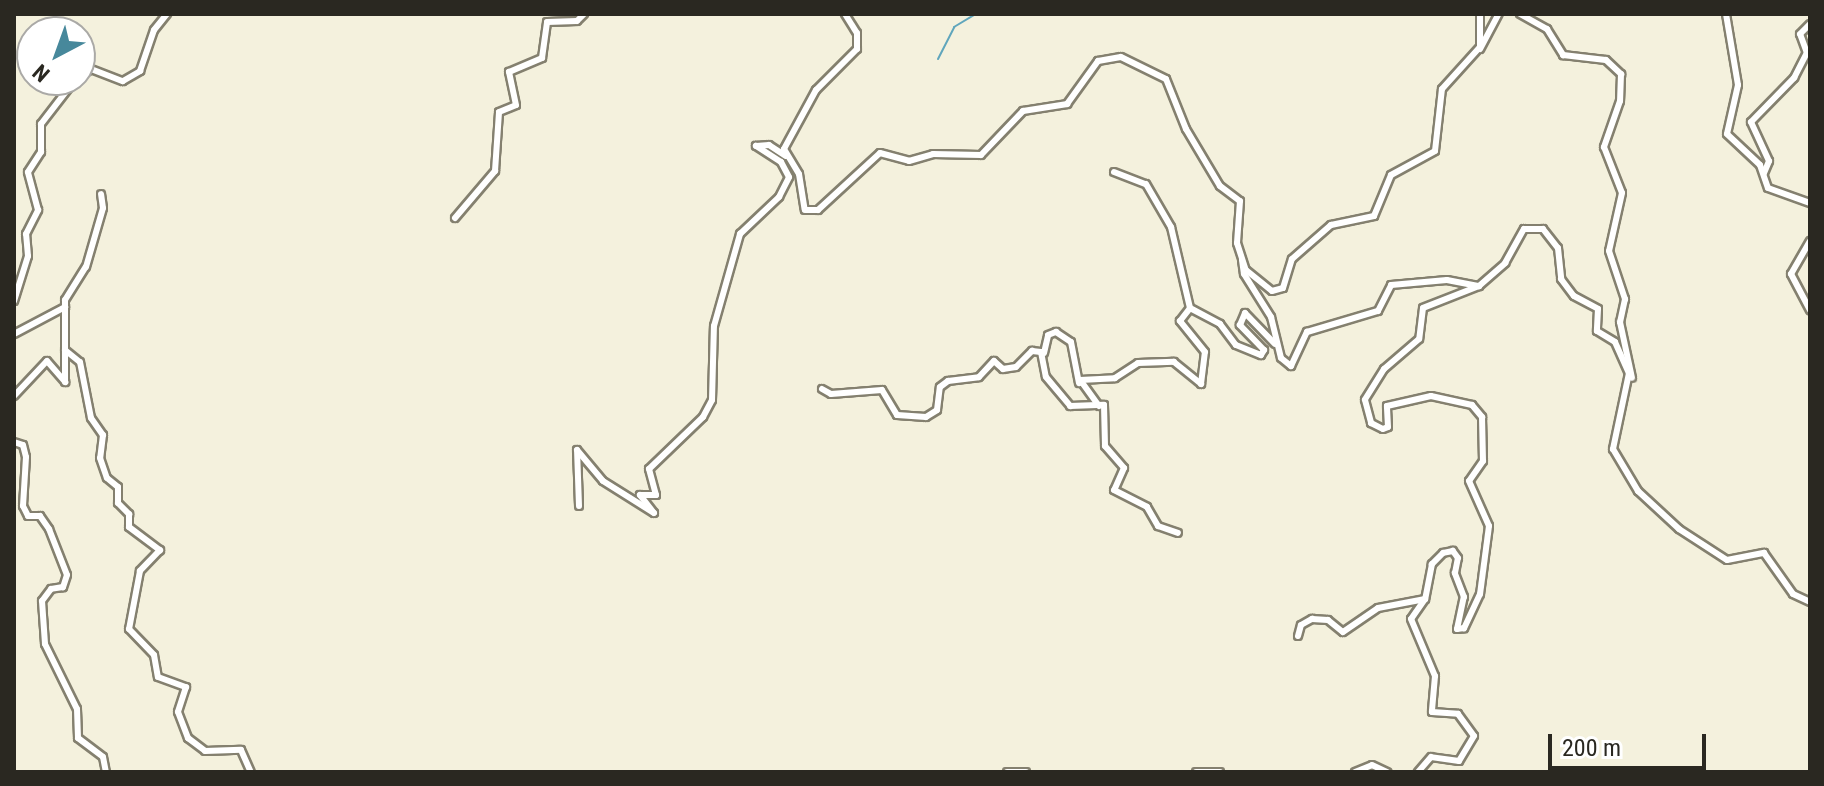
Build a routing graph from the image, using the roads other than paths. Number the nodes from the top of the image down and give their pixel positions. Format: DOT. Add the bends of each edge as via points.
graph roads {
  1 [pos="167,14"];
  2 [pos="584,14"];
  3 [pos="845,14"];
  4 [pos="1480,14"];
  5 [pos="1499,14"];
  6 [pos="1520,14"];
  7 [pos="1726,14"];
  8 [pos="1810,24"];
  9 [pos="1478,50"];
  10 [pos="96,71"];
  11 [pos="63,96"];
  12 [pos="786,156"];
  13 [pos="1114,172"];
  14 [pos="1762,174"];
  15 [pos="101,194"];
  16 [pos="1810,203"];
  17 [pos="455,218"];
  18 [pos="1810,241"];
  19 [pos="1242,260"];
  20 [pos="1479,286"];
  21 [pos="14,301"];
  22 [pos="65,307"];
  23 [pos="1190,308"];
  24 [pos="1810,310"];
  25 [pos="14,334"];
  26 [pos="1277,347"];
  27 [pos="65,350"];
  28 [pos="1044,356"];
  29 [pos="1079,383"];
  30 [pos="1628,385"];
  31 [pos="822,389"];
  32 [pos="14,396"];
  33 [pos="1099,406"];
  34 [pos="14,442"];
  35 [pos="579,506"];
  36 [pos="1178,533"];
  37 [pos="1425,599"];
  38 [pos="1810,602"];
  39 [pos="1298,636"];
  40 [pos="106,772"];
  41 [pos="251,772"];
  42 [pos="1007,772"];
  43 [pos="1026,772"];
  44 [pos="1196,772"];
  45 [pos="1220,772"];
  46 [pos="1355,772"];
  47 [pos="1387,772"];
  48 [pos="1418,772"];
  1 -- 10 [label="street" via="154,30 140,71 117,82"];
  2 -- 17 [label="street" via="577,21 547,22 542,58 509,72 516,105 499,112 495,171"];
  3 -- 12 [label="street" via="857,33 857,49 816,90 785,143"];
  4 -- 9 [label="street"];
  5 -- 9 [label="street"];
  6 -- 30 [label="street" via="1547,29 1563,55 1606,60 1621,74 1620,101 1604,147 1622,193 1609,248 1614,281 1625,299 1620,322 1633,370"];
  7 -- 14 [label="street" via="1738,85 1725,128"];
  8 -- 14 [label="street" via="1800,34 1807,53 1794,78 1751,122 1769,161"];
  9 -- 19 [label="street" via="1443,85 1435,151 1391,175 1378,213 1331,225 1292,259 1277,291 1259,285"];
  11 -- 21 [label="street" via="41,124 41,152 28,172 38,210 26,234 28,256"];
  12 -- 19 [label="street" via="799,174 800,203 818,210 880,153 909,161 933,154 981,155 1023,111 1067,104 1098,61 1121,57 1166,79 1186,129 1220,186 1240,201"];
  12 -- 35 [label="street" via="769,145 756,146 781,162 789,177 779,197 740,234 714,326 712,400 703,417 649,469 656,495 640,495 654,513 603,481 577,450"];
  13 -- 23 [label="street" via="1144,183 1171,227"];
  14 -- 16 [label="street" via="1768,188"];
  15 -- 22 [label="street" via="103,208 86,267"];
  18 -- 24 [label="street" via="1791,274"];
  19 -- 26 [label="street" via="1244,274 1271,317"];
  20 -- 26 [label="street" via="1447,280 1391,285 1378,311 1307,332 1295,365 1285,363"];
  20 -- 30 [label="street" via="1505,263 1524,229 1543,229 1558,248 1561,279 1601,314 1597,331 1615,342"];
  20 -- 37 [label="street" via="1423,308 1419,339 1384,369 1365,400 1371,423 1383,429 1389,405 1431,396 1480,411 1483,461 1469,481 1489,526 1480,594 1464,628 1457,629 1464,597 1453,551 1432,564"];
  22 -- 25 [label="street"];
  22 -- 27 [label="street"];
  23 -- 26 [label="street" via="1220,324 1236,345 1261,355 1264,350 1240,325 1245,313"];
  23 -- 29 [label="street" via="1180,321 1205,352 1201,384 1174,362 1138,363 1115,378"];
  27 -- 32 [label="street" via="65,382 47,361"];
  27 -- 41 [label="street" via="82,367 91,418 103,435 100,458 107,478 118,487 118,503 129,514 129,527 160,550 140,571 129,629 154,655 158,677 186,687 178,712 188,738 205,751 241,750"];
  28 -- 29 [label="street" via="1045,336 1056,332 1066,338 1078,354"];
  28 -- 31 [label="street" via="1032,351 1007,369 994,361 979,377 948,381 940,387 937,410 926,417 897,415 882,390 831,394"];
  28 -- 33 [label="street" via="1046,377 1070,406"];
  29 -- 33 [label="street"];
  30 -- 38 [label="street" via="1613,449 1638,491 1679,529 1727,560 1764,553 1793,594"];
  33 -- 36 [label="street" via="1106,410 1105,446 1124,468 1112,487 1147,507 1158,526"];
  34 -- 40 [label="street" via="23,445 26,457 23,506 49,529 67,575 63,587 51,589 42,601 45,644 77,709 78,738 103,757"];
  37 -- 39 [label="street" via="1378,608 1343,632 1328,620 1312,619 1301,625"];
  37 -- 48 [label="street" via="1411,619 1424,637 1436,680 1431,709 1458,714 1474,733 1462,759 1431,757"];
  42 -- 43 [label="street"];
  44 -- 45 [label="street"];
  46 -- 47 [label="street" via="1372,765"];
}
